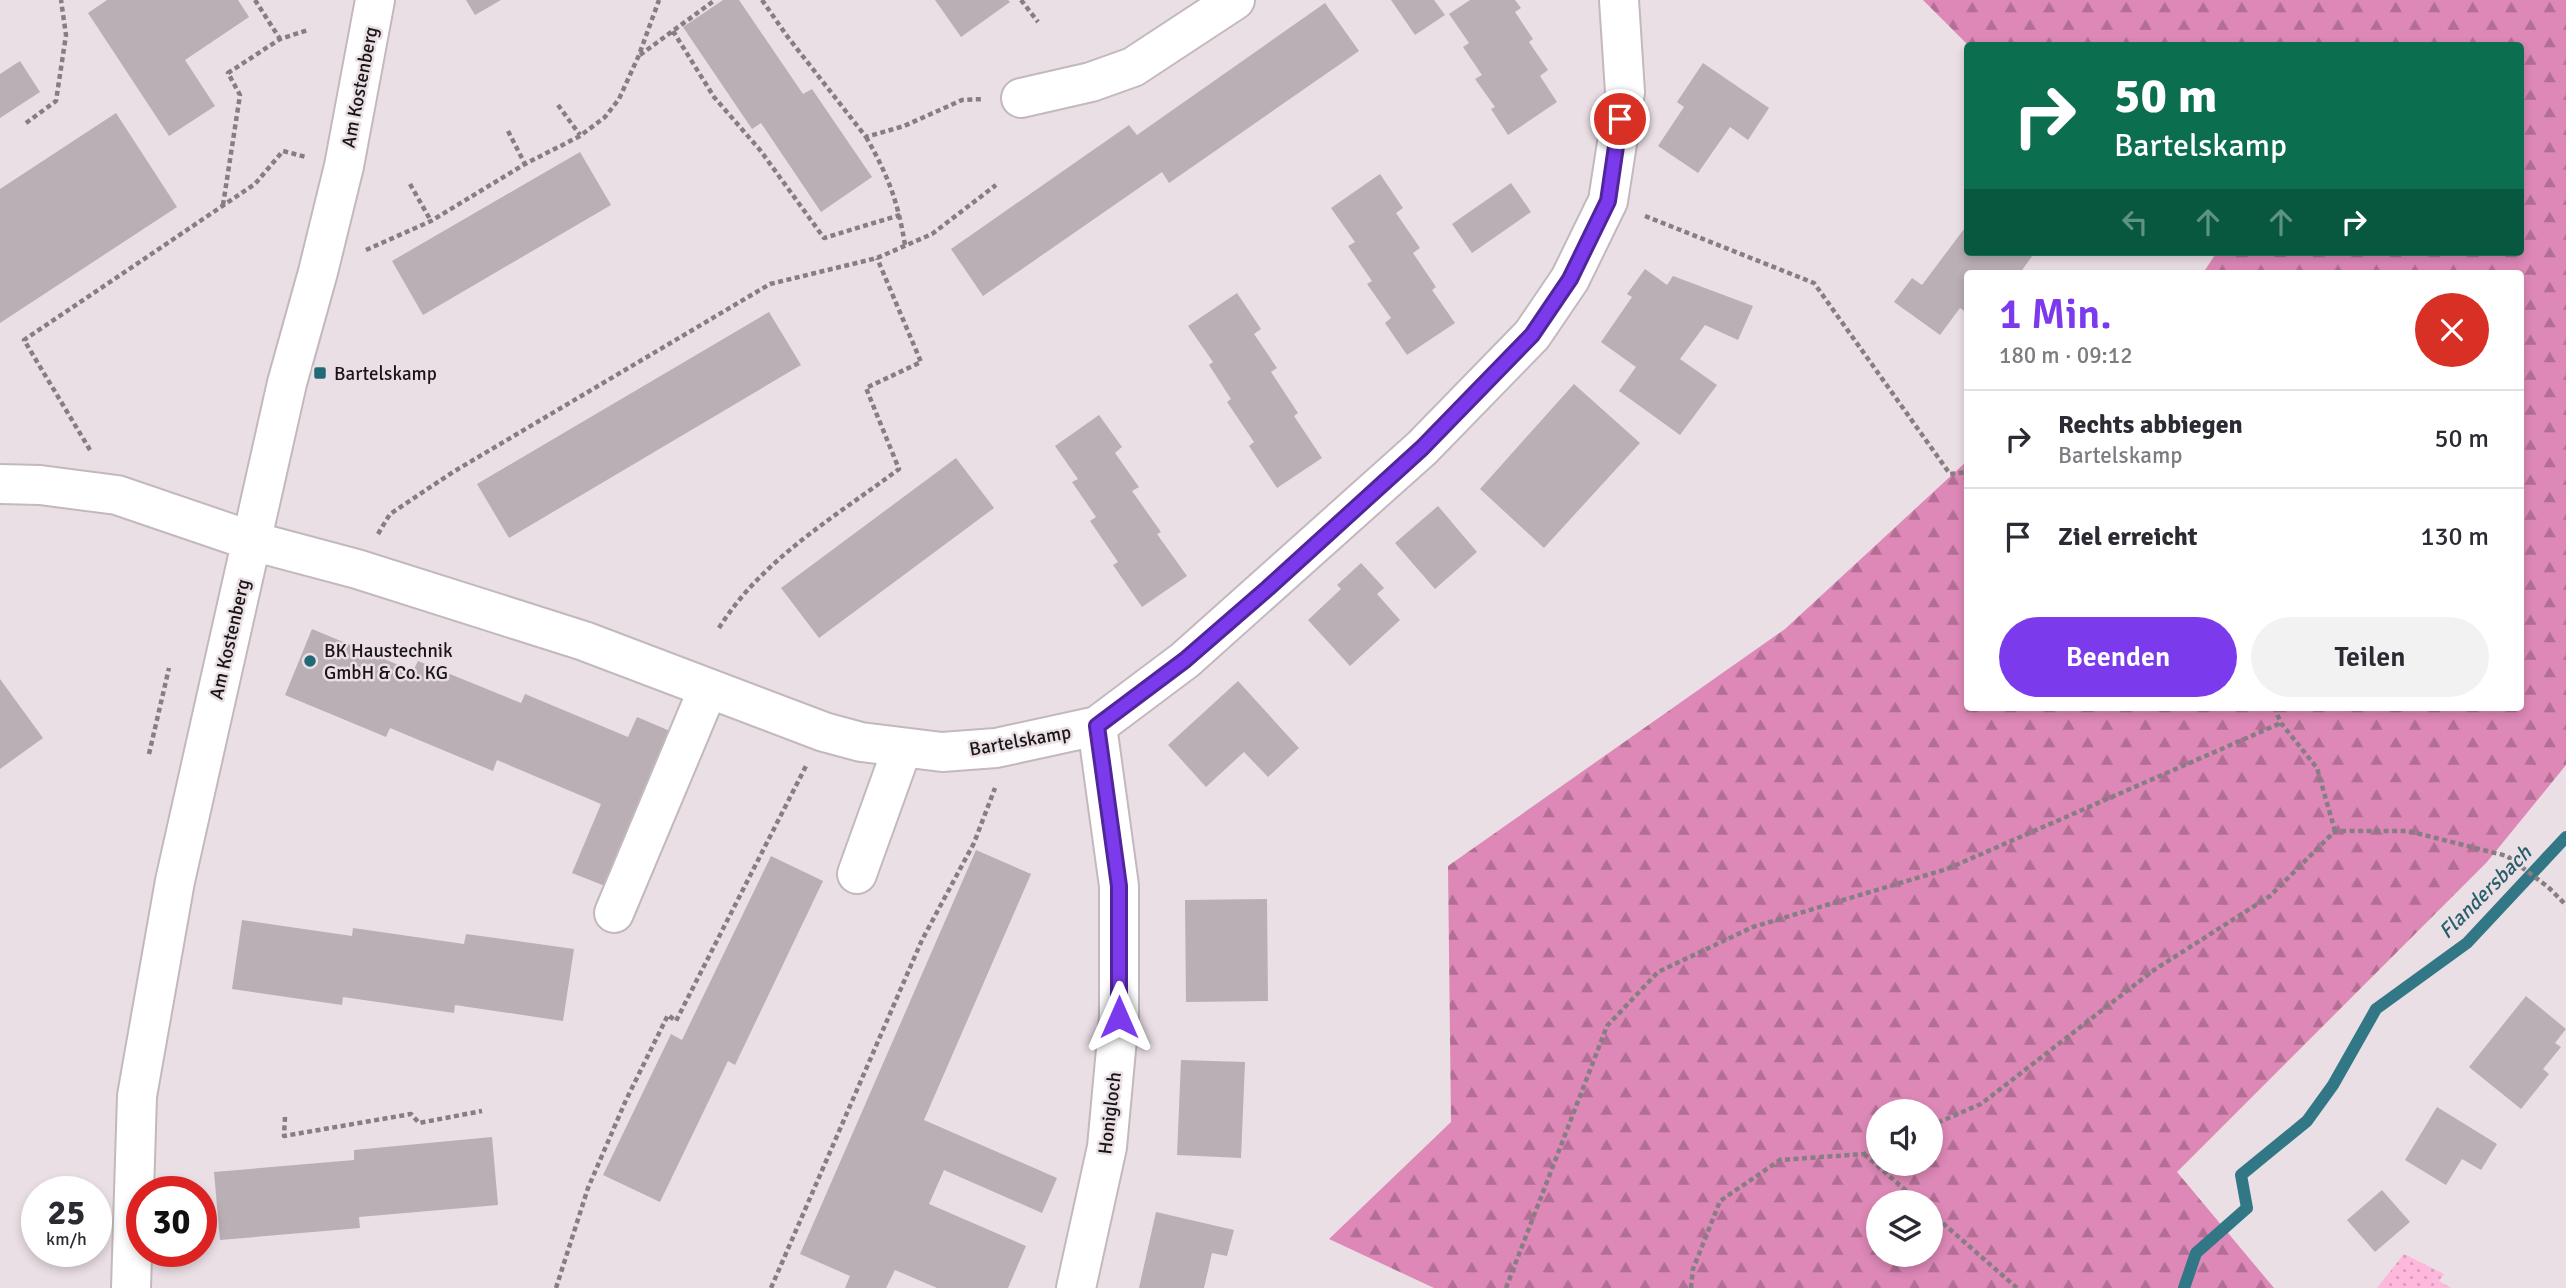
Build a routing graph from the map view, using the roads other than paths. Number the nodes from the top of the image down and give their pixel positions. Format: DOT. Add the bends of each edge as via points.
graph roads {
  1 [pos="375,0"];
  2 [pos="1235,0"];
  3 [pos="1619,0"];
  4 [pos="1021,98"];
  5 [pos="0,484"];
  6 [pos="252,541"];
  7 [pos="708,689"];
  8 [pos="1097,726"];
  9 [pos="902,749"];
  10 [pos="857,874"];
  11 [pos="614,913"];
  12 [pos="131,1287"];
  13 [pos="1076,1288"];
  1 -- 6 [label="street, Am Kostenberg" via="341,178 287,383"];
  2 -- 4 [label="street" via="1133,66 1091,82"];
  3 -- 8 [label="street, Bartelskamp" via="1625,92 1608,201 1570,279 1532,335 1422,448 1268,588 1185,660"];
  5 -- 6 [label="street, Bartelskamp" via="117,495"];
  6 -- 7 [label="street, Bartelskamp" via="368,572 584,641"];
  6 -- 12 [label="street, Am Kostenberg" via="184,838 137,1096"];
  7 -- 9 [label="street, Bartelskamp" via="824,732"];
  7 -- 11 [label="street"];
  8 -- 9 [label="street, Bartelskamp" via="996,748"];
  8 -- 13 [label="street, Honigloch" via="1119,886 1119,1017 1107,1147"];
  9 -- 10 [label="street"];
}
